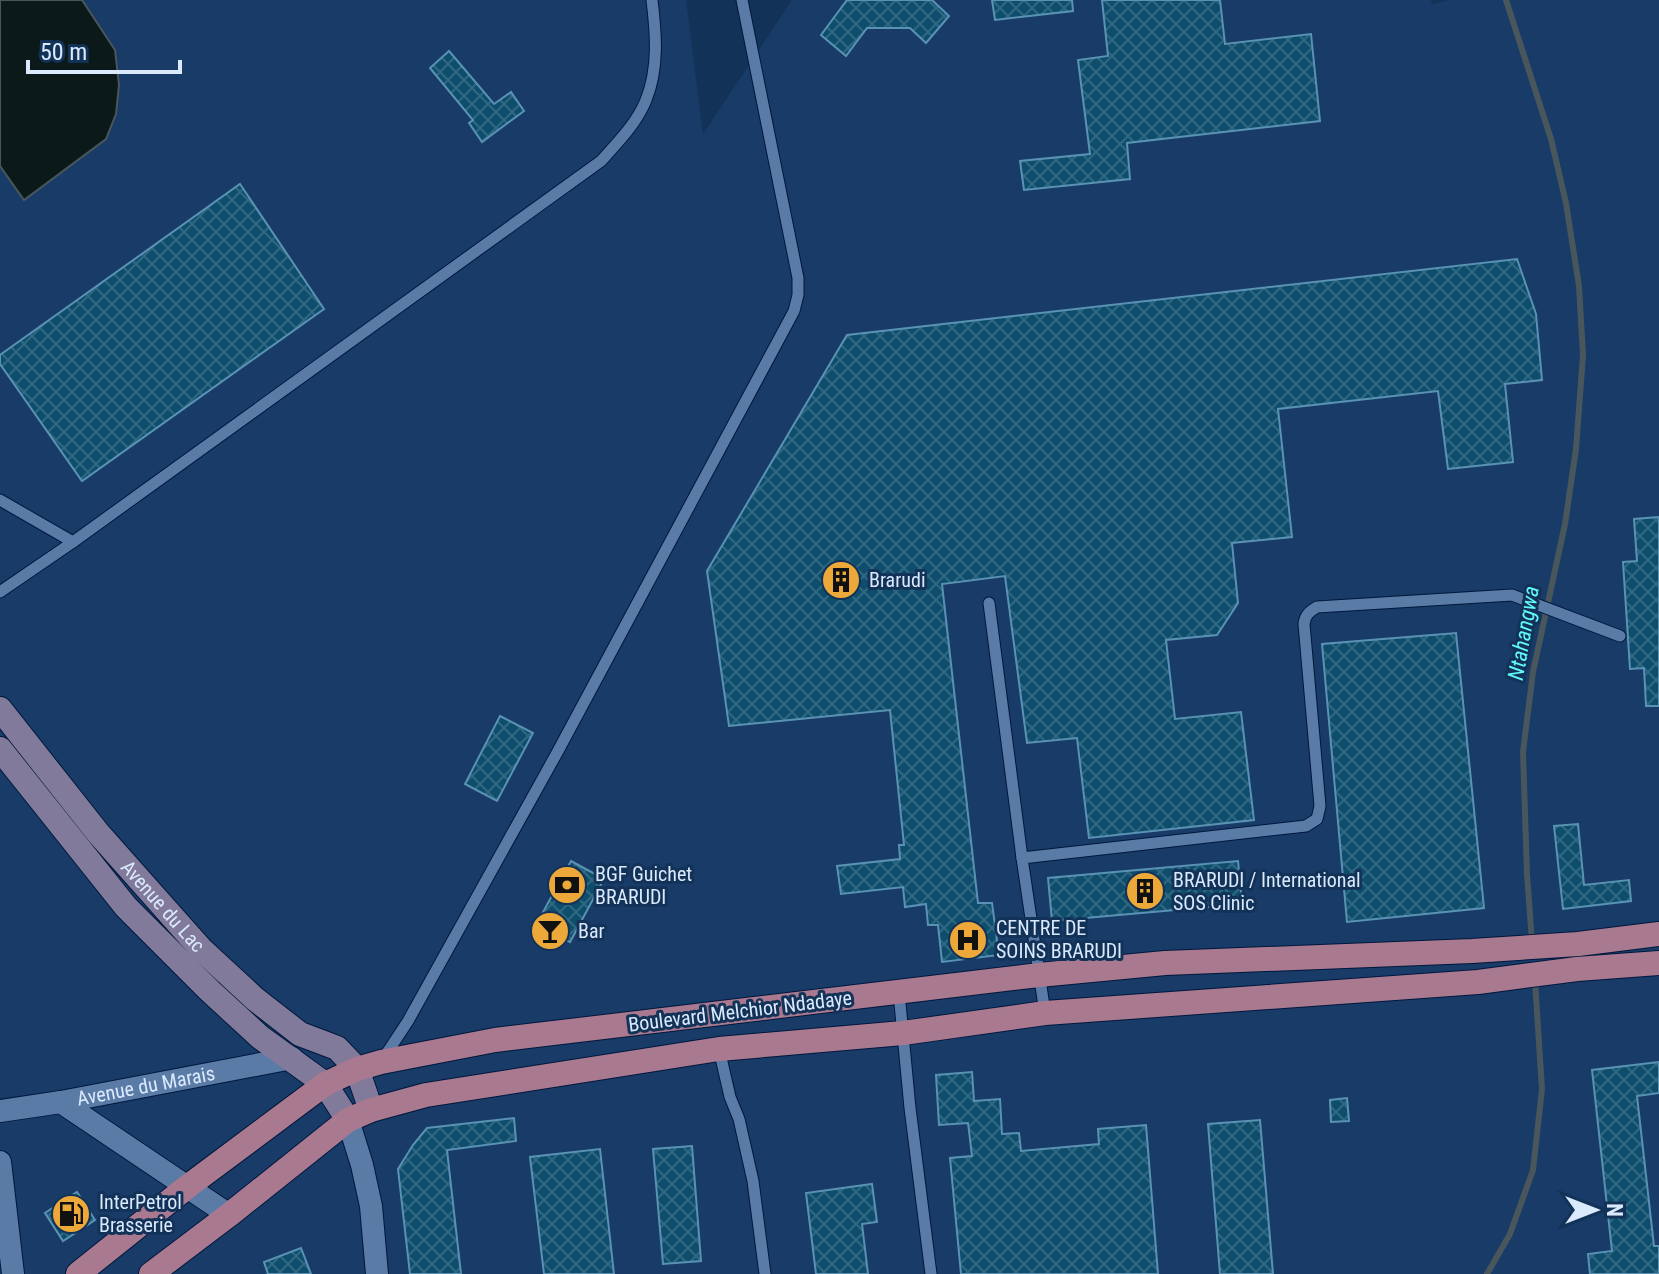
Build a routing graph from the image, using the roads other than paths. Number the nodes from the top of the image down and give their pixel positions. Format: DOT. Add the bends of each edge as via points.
graph roads {
  1 [pos="652,0"];
  2 [pos="742,0"];
  3 [pos="0,500"];
  4 [pos="73,542"];
  5 [pos="0,592"];
  6 [pos="989,603"];
  7 [pos="1620,636"];
  8 [pos="0,709"];
  9 [pos="0,749"];
  10 [pos="1022,858"];
  11 [pos="1659,934"];
  12 [pos="1659,963"];
  13 [pos="1039,975"];
  14 [pos="899,993"];
  15 [pos="1045,1013"];
  16 [pos="903,1033"];
  17 [pos="719,1049"];
  18 [pos="292,1058"];
  19 [pos="381,1062"];
  20 [pos="357,1069"];
  21 [pos="325,1084"];
  22 [pos="61,1102"];
  23 [pos="0,1111"];
  24 [pos="360,1115"];
  25 [pos="0,1162"];
  26 [pos="187,1187"];
  27 [pos="229,1215"];
  28 [pos="13,1274"];
  29 [pos="78,1274"];
  30 [pos="151,1274"];
  31 [pos="377,1274"];
  32 [pos="765,1274"];
  33 [pos="931,1274"];
  1 -- 4 [label="lane" via="656,61 646,100 601,161"];
  2 -- 19 [label="lane" via="798,278 794,311 558,751"];
  3 -- 4 [label="lane"];
  4 -- 5 [label="lane"];
  6 -- 10 [label="lane"];
  7 -- 10 [label="lane" via="1512,595 1317,607 1304,624 1317,819 1306,826"];
  8 -- 20 [label="main road, Avenue du Lac" via="98,833 201,949 288,1025 337,1048"];
  9 -- 18 [label="main road, Avenue du Lac" via="126,907 260,1037"];
  10 -- 13 [label="lane"];
  11 -- 13 [label="main road, Boulevard Melchior Ndadaye" via="1578,944 1165,963"];
  12 -- 15 [label="main road, Boulevard Melchior Ndadaye" via="1478,982"];
  13 -- 14 [label="main road, Boulevard Melchior Ndadaye"];
  13 -- 15 [label="lane"];
  14 -- 16 [label="lane"];
  14 -- 19 [label="main road, Boulevard Melchior Ndadaye" via="495,1040"];
  15 -- 16 [label="main road, Boulevard Melchior Ndadaye"];
  16 -- 17 [label="main road, Boulevard Melchior Ndadaye"];
  16 -- 33 [label="lane"];
  17 -- 24 [label="main road, Boulevard Melchior Ndadaye" via="426,1095"];
  17 -- 32 [label="lane" via="753,1181"];
  18 -- 21 [label="main road, Avenue du Lac"];
  18 -- 22 [label="street, Avenue du Marais"];
  19 -- 20 [label="main road, Boulevard Melchior Ndadaye"];
  20 -- 21 [label="main road, Boulevard Melchior Ndadaye"];
  20 -- 24 [label="main road"];
  21 -- 24 [label="main road, Avenue du Lac"];
  21 -- 26 [label="main road, Boulevard Melchior Ndadaye"];
  22 -- 23 [label="street, Avenue du Marais"];
  22 -- 26 [label="street"];
  24 -- 27 [label="main road, Boulevard Melchior Ndadaye"];
  24 -- 31 [label="street"];
  25 -- 28 [label="street"];
  26 -- 27 [label="street"];
  26 -- 29 [label="main road, Boulevard Melchior Ndadaye"];
  27 -- 30 [label="main road, Boulevard Melchior Ndadaye"];
}
